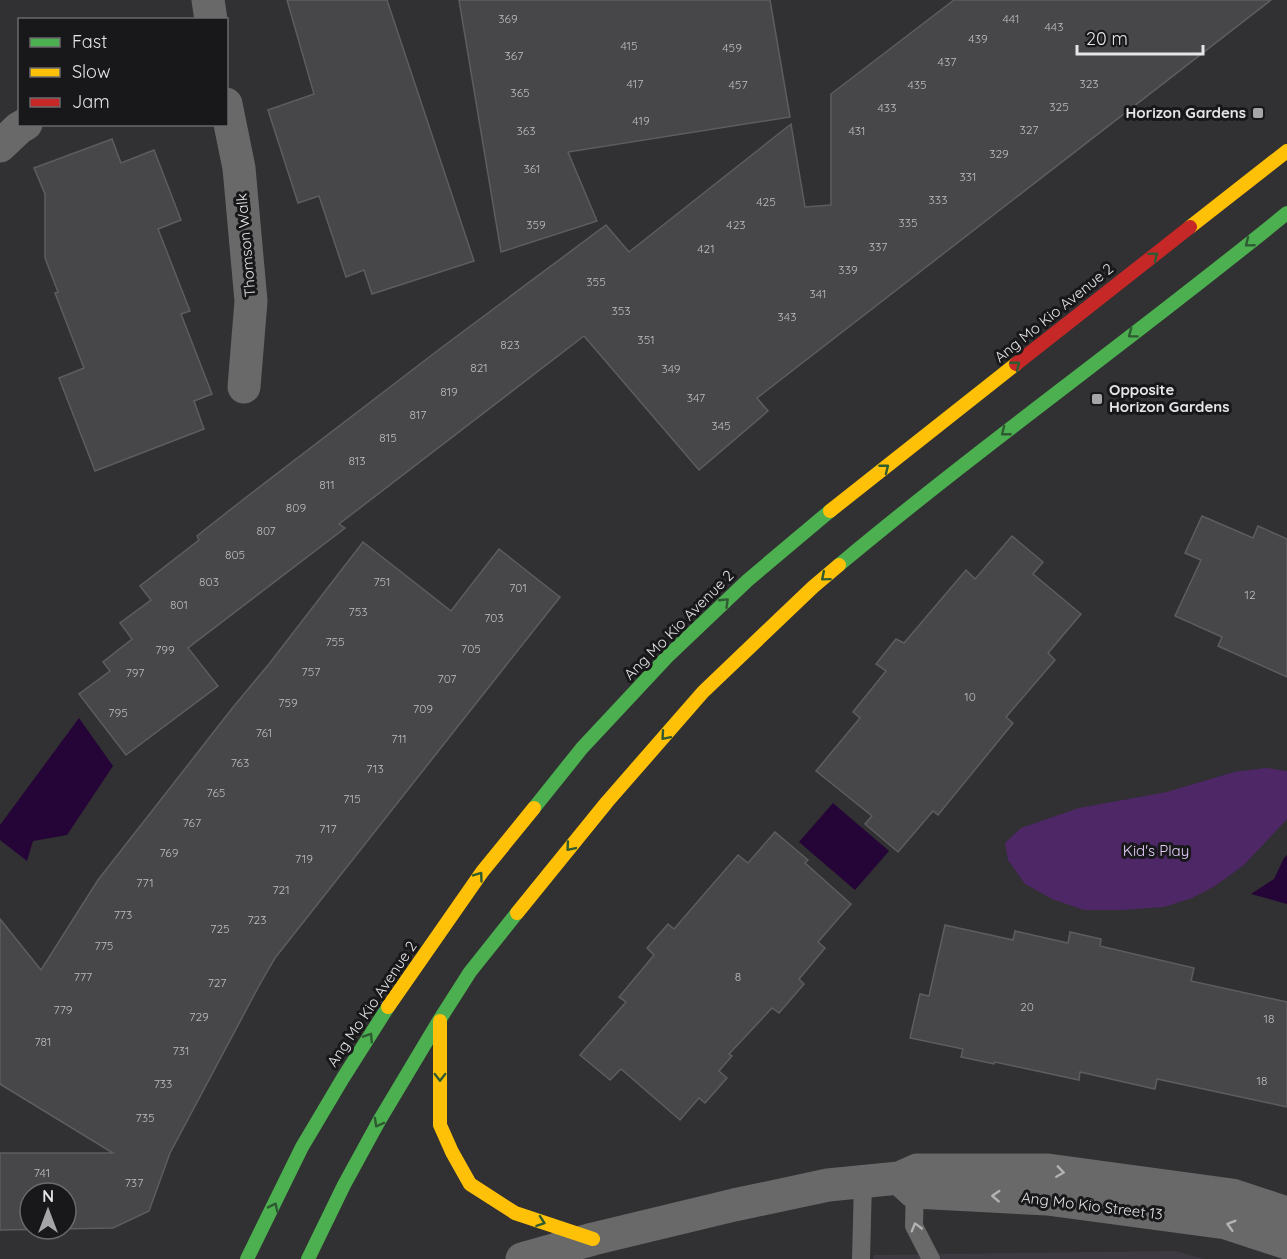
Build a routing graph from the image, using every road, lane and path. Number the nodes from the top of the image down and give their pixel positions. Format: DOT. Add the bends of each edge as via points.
graph roads {
  1 [pos="208,0"];
  2 [pos="212,18"];
  3 [pos="228,114"];
  4 [pos="22,126"];
  5 [pos="0,146"];
  6 [pos="1287,151"];
  7 [pos="1287,213"];
  8 [pos="244,387"];
  9 [pos="440,1019"];
  10 [pos="910,1180"];
  11 [pos="863,1182"];
  12 [pos="1287,1213"];
  13 [pos="593,1239"];
  14 [pos="1287,1243"];
  15 [pos="247,1259"];
  16 [pos="308,1259"];
  17 [pos="522,1259"];
  18 [pos="861,1259"];
  19 [pos="931,1259"];
  1 -- 2 [label="street"];
  3 -- 8 [label="street, Thomson Walk" via="239,168 251,301"];
  4 -- 5 [label="street"];
  15 -- 6 [label="main road, Ang Mo Kio Avenue 2, one-way" via="302,1147 343,1078 482,872 582,748 659,665 748,580 839,504"];
  7 -- 9 [label="main road, one-way" via="813,587 703,692 608,802 478,963"];
  9 -- 13 [label="main road, one-way" via="440,1125 471,1184 515,1213"];
  9 -- 16 [label="main road, one-way" via="378,1121"];
  10 -- 11 [label="street, Ang Mo Kio Street 13"];
  10 -- 12 [label="street, Ang Mo Kio Street 13, one-way" via="1048,1170 1232,1196"];
  14 -- 10 [label="street, Ang Mo Kio Street 13, one-way" via="1226,1223"];
  19 -- 10 [label="lane, one-way" via="914,1226"];
  11 -- 13 [label="street, Ang Mo Kio Street 13" via="734,1204"];
  11 -- 18 [label="lane"];
  13 -- 17 [label="street, Ang Mo Kio Street 13"];
}
